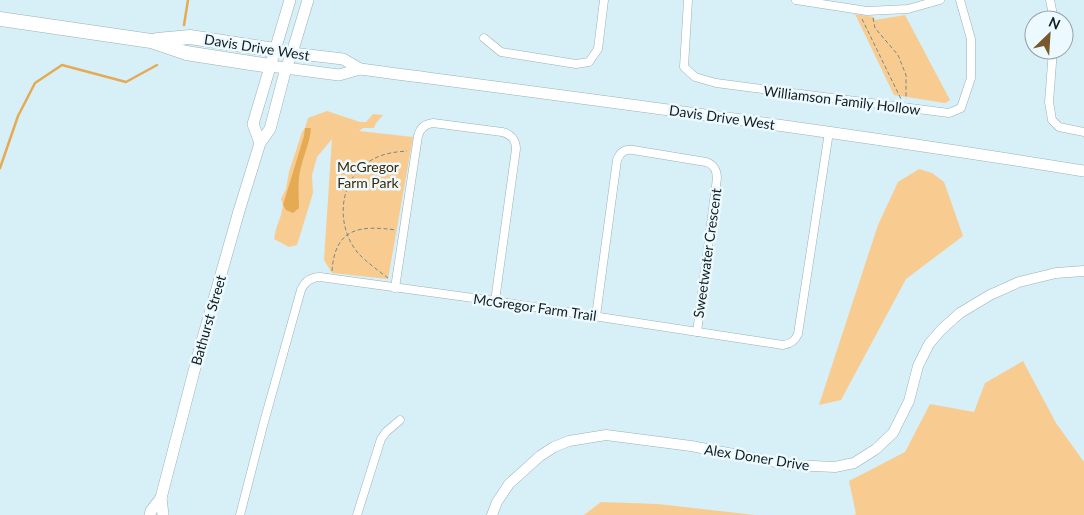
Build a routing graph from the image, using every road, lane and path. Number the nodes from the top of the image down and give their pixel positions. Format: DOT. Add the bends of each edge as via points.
graph roads {
  1 [pos="290,0"];
  2 [pos="308,0"];
  3 [pos="604,0"];
  4 [pos="688,0"];
  5 [pos="796,0"];
  6 [pos="940,0"];
  7 [pos="960,0"];
  8 [pos="857,10"];
  9 [pos="872,11"];
  10 [pos="0,19"];
  11 [pos="484,38"];
  12 [pos="151,41"];
  13 [pos="275,50"];
  14 [pos="292,53"];
  15 [pos="1052,60"];
  16 [pos="270,66"];
  17 [pos="286,68"];
  18 [pos="360,69"];
  19 [pos="906,108"];
  20 [pos="829,132"];
  21 [pos="1084,132"];
  22 [pos="260,143"];
  23 [pos="416,150"];
  24 [pos="1084,172"];
  25 [pos="403,231"];
  26 [pos="347,235"];
  27 [pos="1084,271"];
  28 [pos="332,273"];
  29 [pos="395,286"];
  30 [pos="495,301"];
  31 [pos="596,316"];
  32 [pos="697,332"];
  33 [pos="400,420"];
  34 [pos="162,498"];
  35 [pos="150,515"];
  36 [pos="163,515"];
  37 [pos="240,515"];
  38 [pos="356,515"];
  39 [pos="492,515"];
  1 -- 13 [label="main road"];
  2 -- 14 [label="main road, Bathurst Street"];
  3 -- 11 [label="street" via="598,49 589,62 576,64 501,52"];
  4 -- 19 [label="street, Williamson Family Hollow" via="684,67 695,77 716,84"];
  5 -- 8 [label="street"];
  6 -- 9 [label="street" via="908,9"];
  7 -- 19 [label="street, Williamson Family Hollow" via="971,39 971,78 960,108 949,114"];
  8 -- 9 [label="street"];
  8 -- 19 [label="path"];
  9 -- 19 [label="path" via="875,28 898,55 906,75"];
  10 -- 12 [label="highway, Davis Drive West"];
  12 -- 13 [label="highway, Davis Drive West" via="190,37"];
  12 -- 16 [label="highway, Davis Drive West" via="186,53"];
  13 -- 14 [label="main road, Davis Drive West"];
  13 -- 16 [label="main road"];
  14 -- 17 [label="main road, Bathurst Street"];
  14 -- 18 [label="main road, Davis Drive West" via="343,58"];
  15 -- 21 [label="street" via="1049,102 1052,120 1059,127"];
  16 -- 17 [label="main road, Davis Drive West"];
  16 -- 22 [label="main road" via="253,124"];
  17 -- 18 [label="main road, Davis Drive West" via="339,75"];
  17 -- 22 [label="main road, Bathurst Street" via="270,129"];
  18 -- 20 [label="main road, Davis Drive West"];
  20 -- 24 [label="main road, Davis Drive West"];
  20 -- 32 [label="street, McGregor Farm Trail" via="797,337 783,345"];
  22 -- 34 [label="main road, Bathurst Street" via="199,352"];
  23 -- 25 [label="street"];
  23 -- 26 [label="path" via="384,154 366,163 353,177 344,195 342,215"];
  23 -- 30 [label="street" via="420,129 431,123 504,132 514,140 516,149"];
  25 -- 26 [label="path" via="369,227"];
  25 -- 29 [label="street"];
  26 -- 28 [label="path" via="334,254"];
  26 -- 29 [label="path" via="358,253"];
  27 -- 39 [label="street, Alex Doner Drive" via="1056,273 1019,282 960,313 929,344 918,366 909,401 893,433 854,463 834,467 791,465 691,446 606,435 569,441 540,456 509,484"];
  29 -- 30 [label="street, McGregor Farm Trail"];
  29 -- 37 [label="street, McGregor Farm Trail" via="318,277 304,285"];
  30 -- 31 [label="street, McGregor Farm Trail"];
  31 -- 32 [label="street, McGregor Farm Trail"];
  31 -- 32 [label="street, Sweetwater Crescent" via="617,160 622,152 631,150 706,162 716,171"];
  33 -- 38 [label="street" via="381,439"];
  34 -- 35 [label="main road, Bathurst Street"];
  34 -- 36 [label="main road, Bathurst Street"];
}
